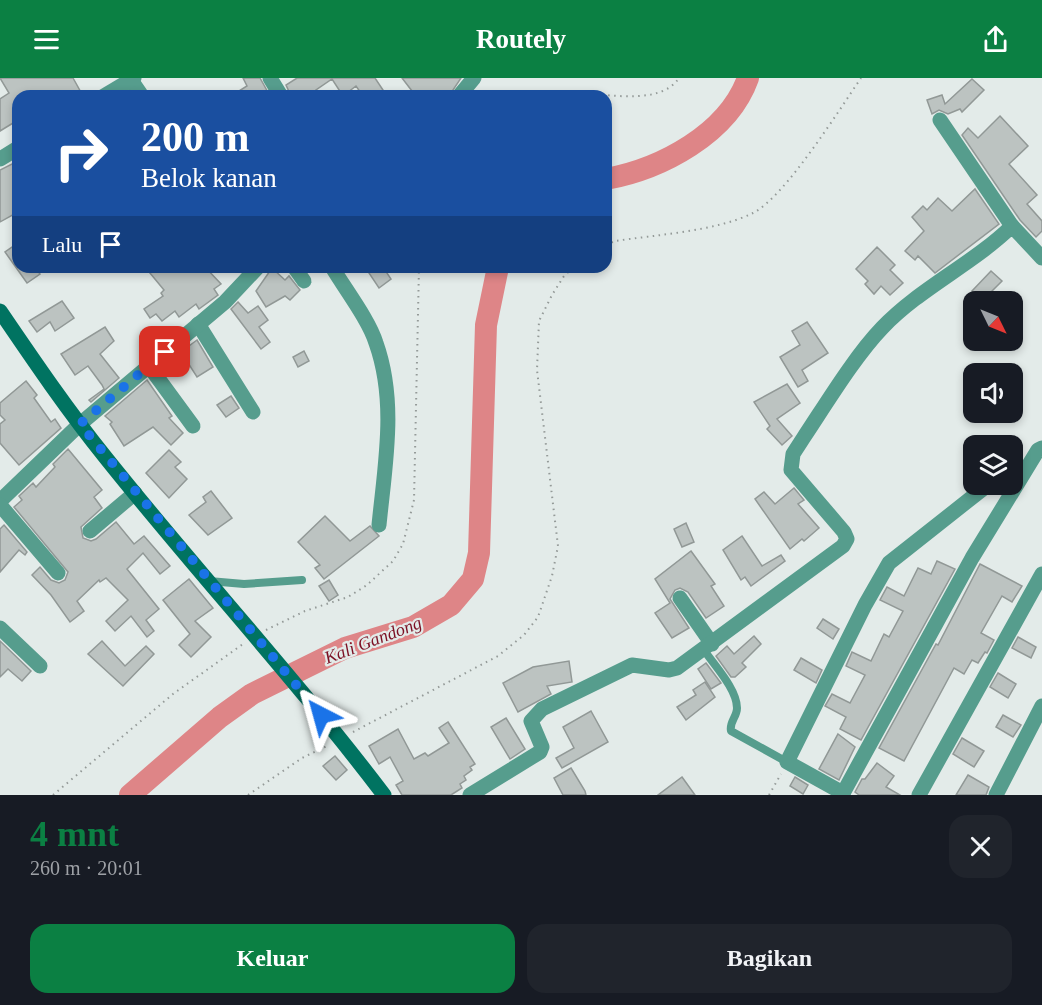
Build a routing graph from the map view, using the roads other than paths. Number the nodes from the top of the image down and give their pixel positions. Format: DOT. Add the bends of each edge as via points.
graph roads {
  1 [pos="474,78"];
  2 [pos="133,79"];
  3 [pos="114,90"];
  4 [pos="464,90"];
  5 [pos="940,120"];
  6 [pos="1012,225"];
  7 [pos="1042,258"];
  8 [pos="252,273"];
  9 [pos="298,273"];
  10 [pos="335,273"];
  11 [pos="304,281"];
  12 [pos="0,311"];
  13 [pos="198,324"];
  14 [pos="149,366"];
  15 [pos="253,412"];
  16 [pos="80,424"];
  17 [pos="193,426"];
  18 [pos="1042,448"];
  19 [pos="1029,464"];
  20 [pos="1023,465"];
  21 [pos="135,493"];
  22 [pos="975,495"];
  23 [pos="0,503"];
  24 [pos="379,525"];
  25 [pos="90,531"];
  26 [pos="58,573"];
  27 [pos="1042,574"];
  28 [pos="302,580"];
  29 [pos="207,581"];
  30 [pos="680,598"];
  31 [pos="0,628"];
  32 [pos="708,647"];
  33 [pos="40,666"];
  34 [pos="1042,706"];
  35 [pos="787,762"];
  36 [pos="842,794"];
  37 [pos="384,795"];
  38 [pos="470,795"];
  39 [pos="919,795"];
  40 [pos="996,795"];
  1 -- 4 [label="street"];
  2 -- 3 [label="street"];
  5 -- 6 [label="street"];
  6 -- 7 [label="street"];
  6 -- 32 [label="street" via="881,329 793,454 791,470 844,531 847,539 843,546"];
  8 -- 13 [label="street"];
  9 -- 11 [label="street"];
  10 -- 24 [label="street" via="376,343 386,379 389,429"];
  12 -- 16 [label="main road"];
  13 -- 14 [label="street"];
  13 -- 15 [label="street"];
  14 -- 16 [label="street"];
  14 -- 17 [label="street"];
  16 -- 21 [label="main road"];
  16 -- 23 [label="street"];
  18 -- 19 [label="street"];
  19 -- 20 [label="street"];
  19 -- 36 [label="street" via="972,558"];
  21 -- 25 [label="street"];
  21 -- 29 [label="main road"];
  22 -- 35 [label="street" via="889,563"];
  23 -- 26 [label="street"];
  27 -- 39 [label="street"];
  28 -- 29 [label="lane" via="269,584"];
  29 -- 37 [label="main road" via="260,640"];
  30 -- 32 [label="street"];
  31 -- 33 [label="street"];
  32 -- 35 [label="lane" via="735,702 731,731"];
  32 -- 38 [label="street" via="669,670 632,664 542,709 531,721 542,747 540,753"];
  34 -- 40 [label="street"];
  35 -- 36 [label="street"];
}
